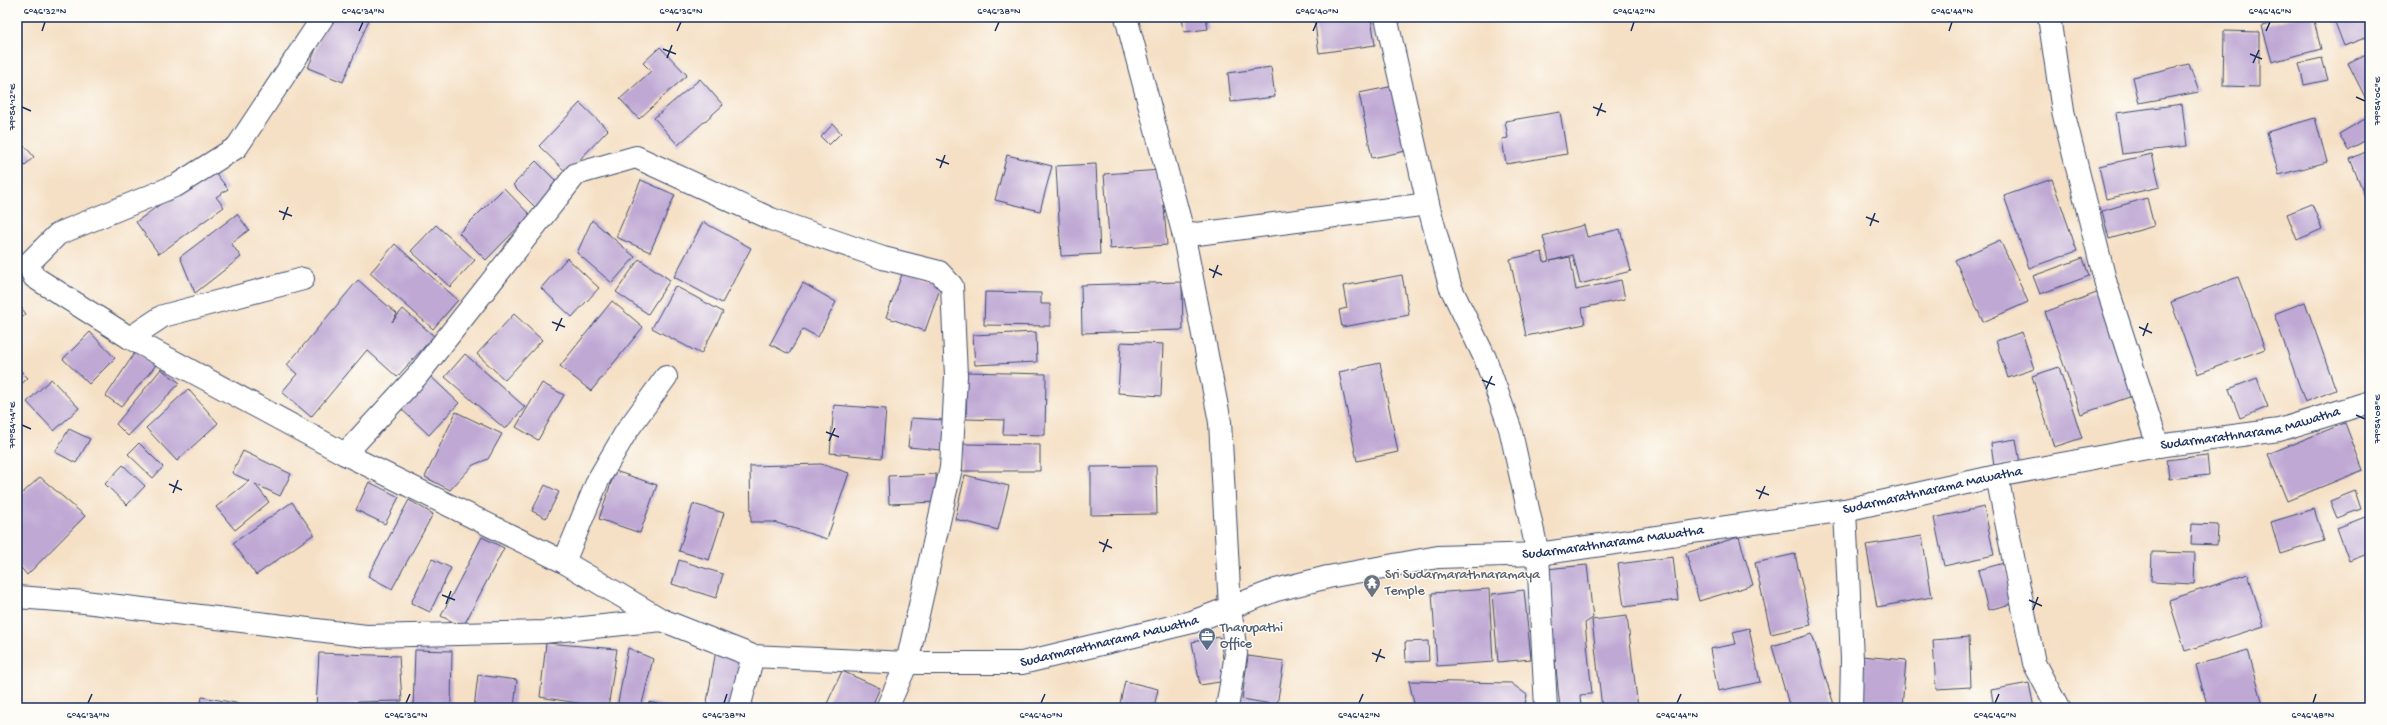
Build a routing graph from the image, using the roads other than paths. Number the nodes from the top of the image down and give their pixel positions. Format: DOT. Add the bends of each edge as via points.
graph roads {
  1 [pos="324,17"];
  2 [pos="1126,17"];
  3 [pos="1386,17"];
  4 [pos="2049,17"];
  5 [pos="1428,204"];
  6 [pos="1183,232"];
  7 [pos="303,279"];
  8 [pos="25,280"];
  9 [pos="130,338"];
  10 [pos="666,376"];
  11 [pos="2370,402"];
  12 [pos="2158,446"];
  13 [pos="345,454"];
  14 [pos="1997,476"];
  15 [pos="1845,510"];
  16 [pos="1538,554"];
  17 [pos="564,562"];
  18 [pos="17,597"];
  19 [pos="1230,608"];
  20 [pos="662,620"];
  21 [pos="753,656"];
  22 [pos="907,662"];
  23 [pos="739,708"];
  24 [pos="886,708"];
  25 [pos="1227,708"];
  26 [pos="1546,708"];
  27 [pos="1851,708"];
  28 [pos="2058,708"];
  1 -- 8 [label="street" via="237,147 177,184 58,234 28,264"];
  2 -- 6 [label="street"];
  3 -- 5 [label="street"];
  4 -- 12 [label="street" via="2063,111 2106,284"];
  5 -- 6 [label="street" via="1197,234"];
  5 -- 16 [label="street" via="1450,286 1485,358 1510,428"];
  6 -- 19 [label="street" via="1220,422"];
  7 -- 9 [label="street" via="163,316"];
  8 -- 9 [label="street, Sudarmarathnarama Mawatha"];
  9 -- 13 [label="street, Sudarmarathnarama Mawatha"];
  10 -- 17 [label="street" via="626,432 598,480"];
  11 -- 12 [label="street, Sudarmarathnarama Mawatha" via="2279,430"];
  12 -- 14 [label="street, Sudarmarathnarama Mawatha"];
  13 -- 17 [label="street, Sudarmarathnarama Mawatha"];
  13 -- 22 [label="street" via="417,376 576,174 636,157 771,219 883,258 939,272 952,286 956,376 951,468"];
  14 -- 15 [label="street, Sudarmarathnarama Mawatha"];
  14 -- 28 [label="street" via="2034,663"];
  15 -- 16 [label="street, Sudarmarathnarama Mawatha"];
  15 -- 27 [label="street" via="1852,659"];
  16 -- 19 [label="street, Sudarmarathnarama Mawatha" via="1438,557 1328,577 1276,590"];
  16 -- 26 [label="street"];
  17 -- 20 [label="street, Sudarmarathnarama Mawatha"];
  18 -- 20 [label="street" via="85,602 366,636 544,632"];
  19 -- 22 [label="street, Sudarmarathnarama Mawatha" via="1192,622 1022,663"];
  19 -- 25 [label="street" via="1236,654"];
  20 -- 21 [label="street, Sudarmarathnarama Mawatha"];
  21 -- 22 [label="street, Sudarmarathnarama Mawatha"];
  21 -- 23 [label="street"];
  22 -- 24 [label="street"];
}
